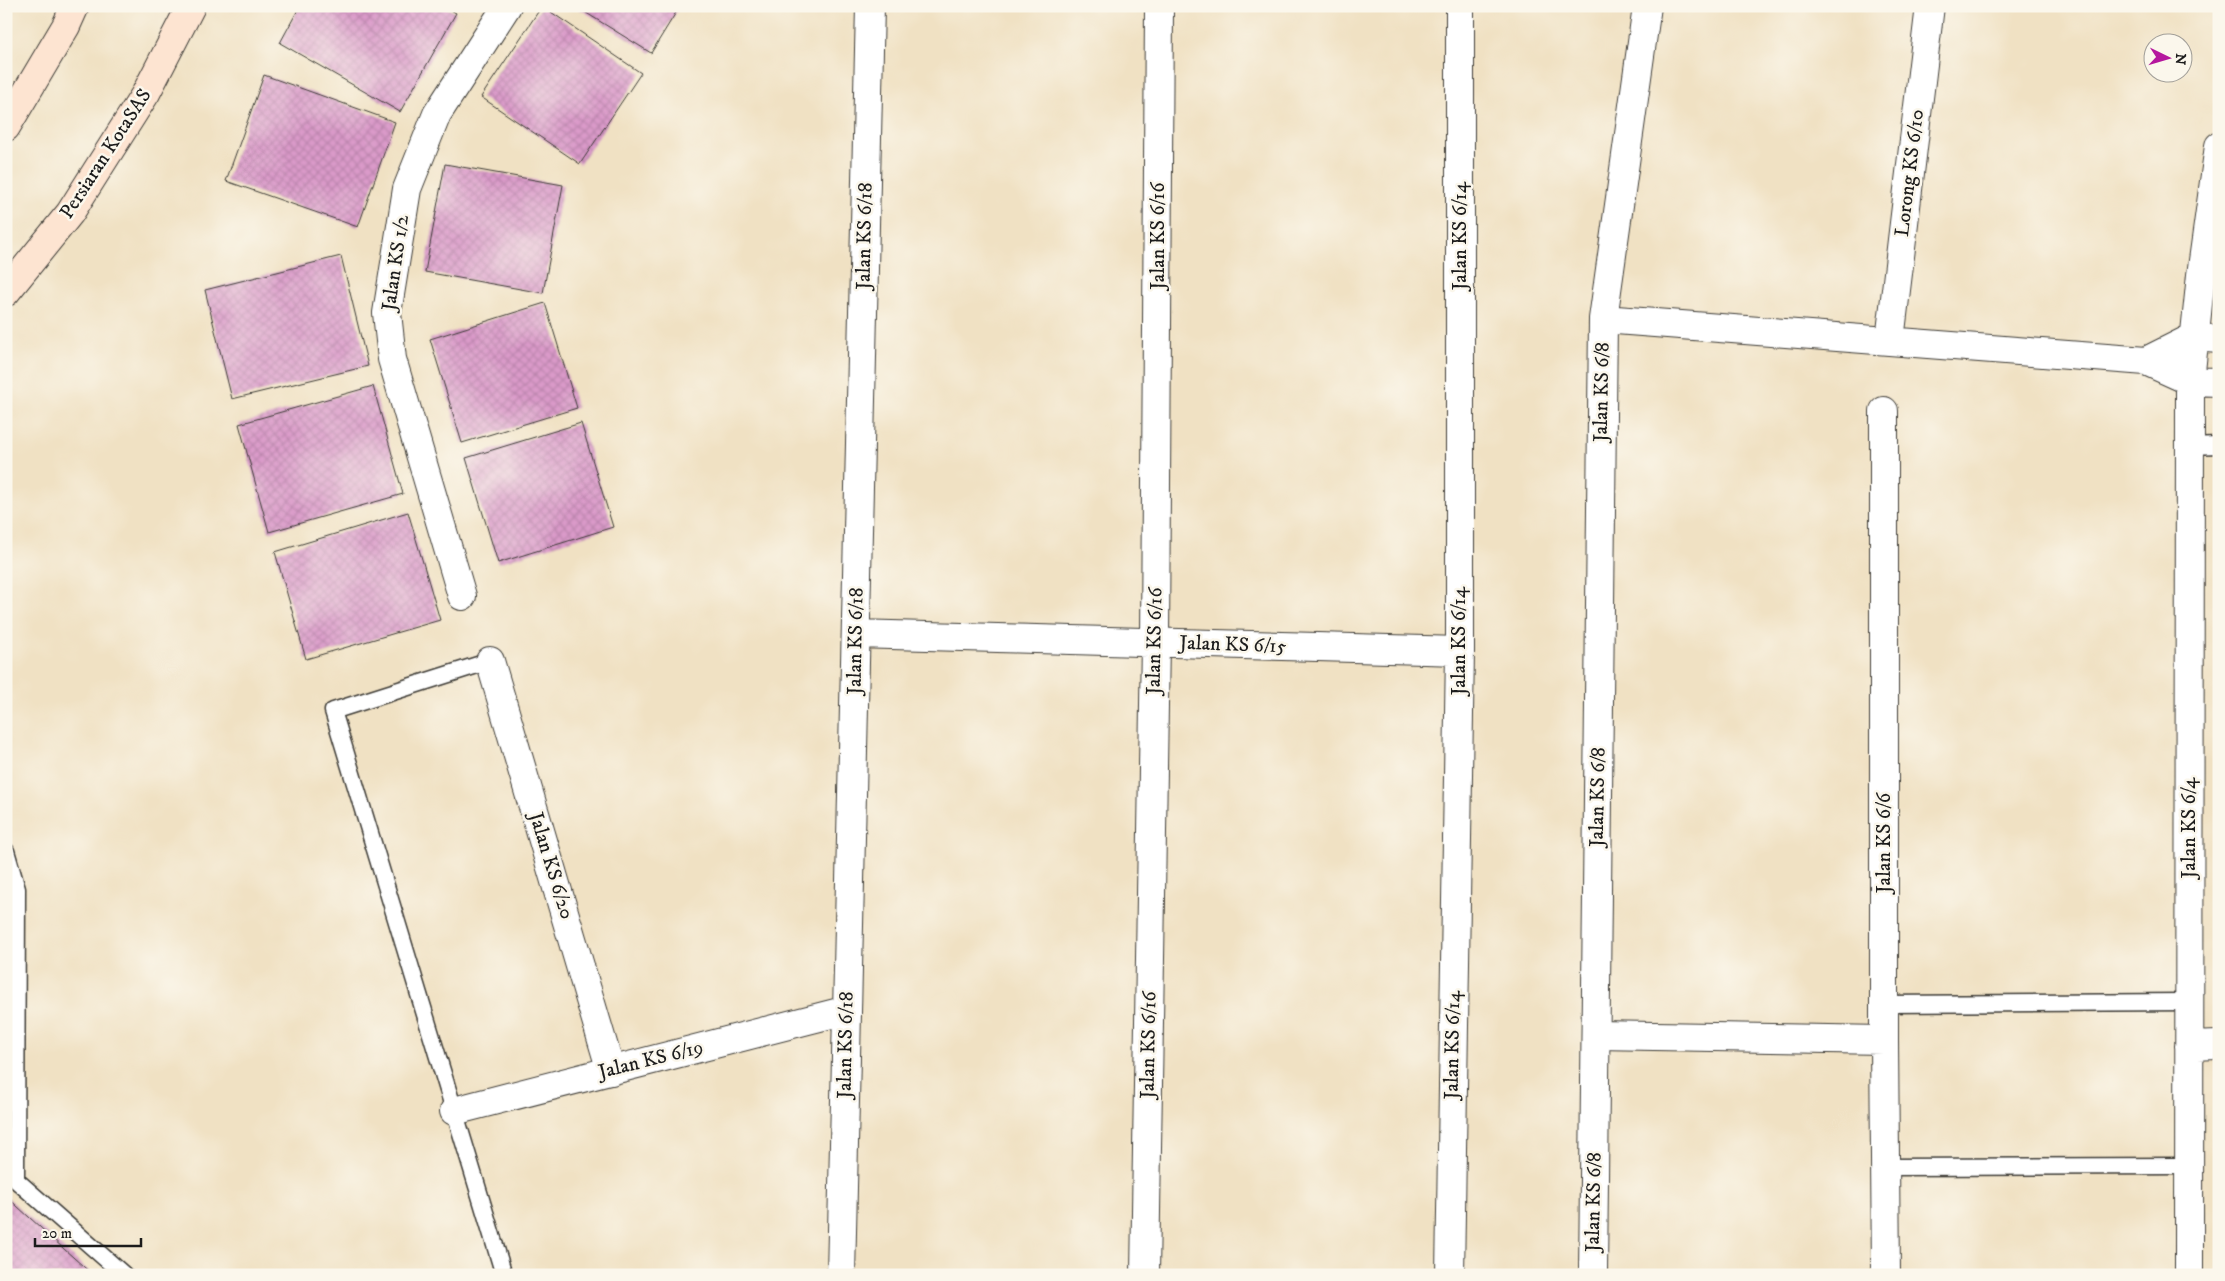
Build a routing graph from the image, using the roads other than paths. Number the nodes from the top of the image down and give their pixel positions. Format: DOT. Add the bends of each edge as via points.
graph roads {
  1 [pos="75,6"];
  2 [pos="191,6"];
  3 [pos="507,6"];
  4 [pos="870,6"];
  5 [pos="1160,6"];
  6 [pos="1460,6"];
  7 [pos="1647,6"];
  8 [pos="1930,6"];
  9 [pos="6,127"];
  10 [pos="2219,146"];
  11 [pos="2210,275"];
  12 [pos="6,292"];
  13 [pos="1603,318"];
  14 [pos="2206,338"];
  15 [pos="1890,340"];
  16 [pos="2146,361"];
  17 [pos="2190,381"];
  18 [pos="2219,382"];
  19 [pos="1884,411"];
  20 [pos="2219,445"];
  21 [pos="2189,446"];
  22 [pos="462,596"];
  23 [pos="856,634"];
  24 [pos="1155,642"];
  25 [pos="1460,651"];
  26 [pos="490,661"];
  27 [pos="6,851"];
  28 [pos="12,890"];
  29 [pos="2189,1002"];
  30 [pos="1884,1004"];
  31 [pos="847,1010"];
  32 [pos="1596,1035"];
  33 [pos="1884,1040"];
  34 [pos="2189,1046"];
  35 [pos="2219,1046"];
  36 [pos="611,1070"];
  37 [pos="454,1111"];
  38 [pos="2189,1166"];
  39 [pos="1885,1167"];
  40 [pos="124,1275"];
  41 [pos="504,1275"];
  42 [pos="841,1275"];
  43 [pos="1145,1275"];
  44 [pos="1450,1275"];
  45 [pos="1593,1275"];
  46 [pos="1886,1275"];
  47 [pos="2189,1275"];
  1 -- 9 [label="main road"];
  2 -- 12 [label="main road, Persiaran KotaSAS" via="146,93 70,213"];
  3 -- 22 [label="street, Jalan KS 1/2" via="437,114 410,181 387,314 392,359"];
  4 -- 23 [label="street, Jalan KS 6/18"];
  5 -- 24 [label="street, Jalan KS 6/16"];
  6 -- 25 [label="street, Jalan KS 6/14"];
  7 -- 13 [label="street, Jalan KS 6/8"];
  8 -- 15 [label="street, Lorong KS 6/10"];
  10 -- 11 [label="street, Jalan KS 6/4"];
  11 -- 14 [label="street, Jalan KS 6/4"];
  13 -- 15 [label="street"];
  13 -- 32 [label="street, Jalan KS 6/8"];
  14 -- 16 [label="street"];
  14 -- 17 [label="street, Jalan KS 6/4"];
  15 -- 16 [label="street"];
  16 -- 17 [label="street"];
  17 -- 18 [label="street"];
  17 -- 21 [label="street, Jalan KS 6/4"];
  19 -- 30 [label="street, Jalan KS 6/6"];
  20 -- 21 [label="lane"];
  21 -- 29 [label="street, Jalan KS 6/4"];
  23 -- 24 [label="street, Jalan KS 6/15"];
  23 -- 31 [label="street, Jalan KS 6/18"];
  24 -- 25 [label="street, Jalan KS 6/15"];
  24 -- 43 [label="street, Jalan KS 6/16"];
  25 -- 44 [label="street, Jalan KS 6/14"];
  26 -- 36 [label="street, Jalan KS 6/20"];
  26 -- 37 [label="lane" via="332,712"];
  27 -- 28 [label="lane"];
  28 -- 40 [label="lane" via="16,1180"];
  29 -- 30 [label="lane"];
  29 -- 34 [label="street, Jalan KS 6/4"];
  30 -- 33 [label="street, Jalan KS 6/6"];
  31 -- 36 [label="street, Jalan KS 6/19"];
  31 -- 42 [label="street, Jalan KS 6/18"];
  32 -- 33 [label="street"];
  32 -- 45 [label="street, Jalan KS 6/8"];
  33 -- 39 [label="street, Jalan KS 6/6"];
  34 -- 35 [label="street"];
  34 -- 38 [label="street, Jalan KS 6/4"];
  36 -- 37 [label="street, Jalan KS 6/19"];
  37 -- 41 [label="lane"];
  38 -- 39 [label="lane"];
  38 -- 47 [label="street, Jalan KS 6/4"];
  39 -- 46 [label="street, Jalan KS 6/6"];
}
